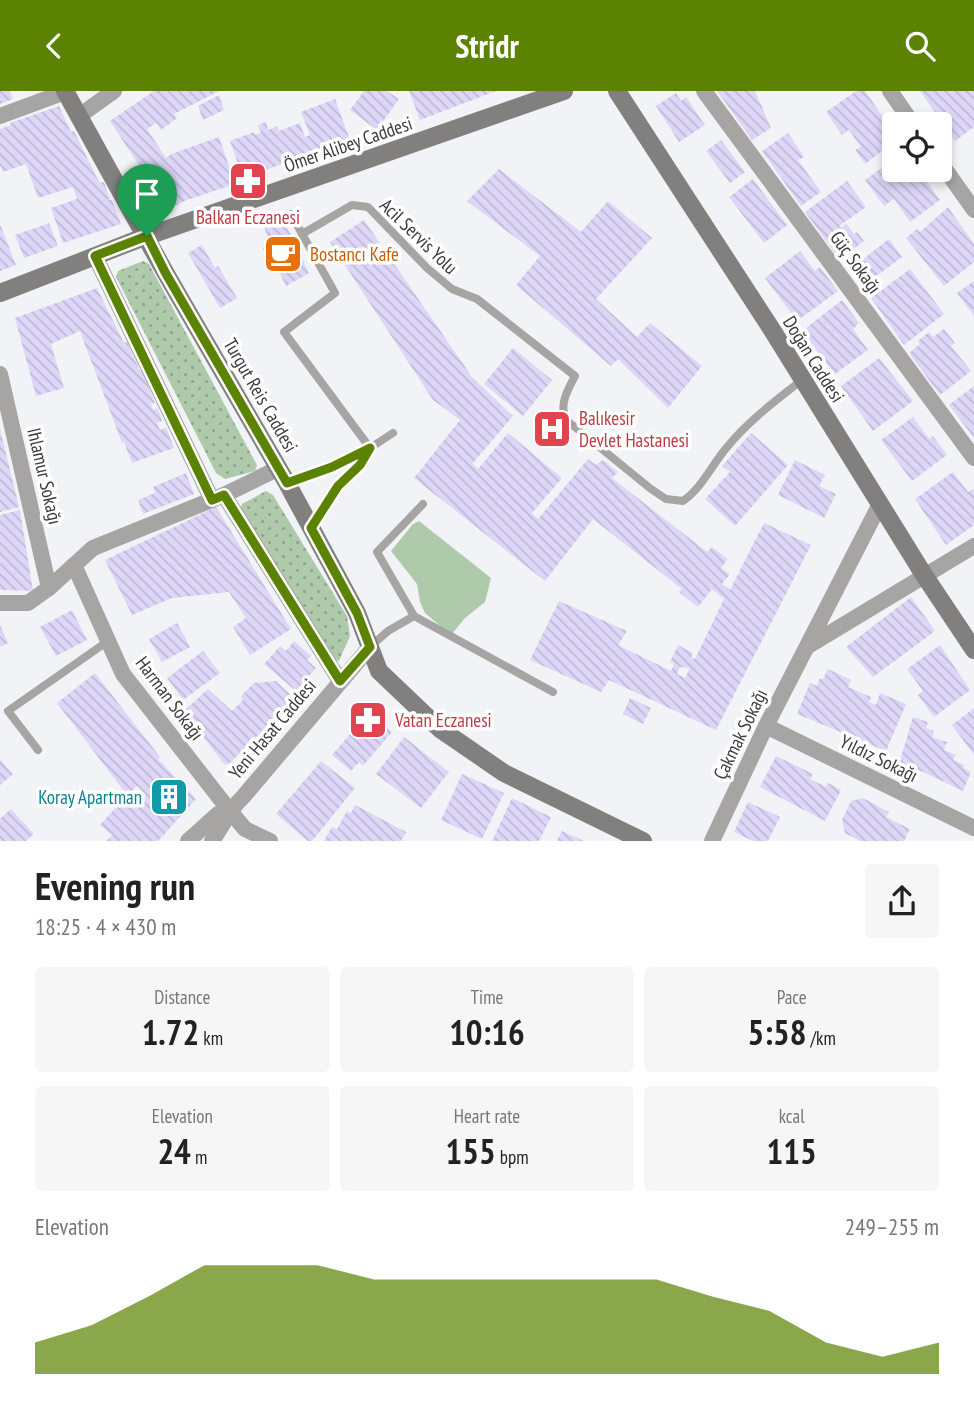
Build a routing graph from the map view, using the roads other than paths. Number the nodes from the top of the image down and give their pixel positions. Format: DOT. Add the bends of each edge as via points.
graph roads {
  1 [pos="65,91"];
  2 [pos="114,91"];
  3 [pos="564,91"];
  4 [pos="617,91"];
  5 [pos="704,91"];
  6 [pos="890,91"];
  7 [pos="905,112"];
  8 [pos="0,116"];
  9 [pos="79,116"];
  10 [pos="952,179"];
  11 [pos="974,210"];
  12 [pos="291,214"];
  13 [pos="302,234"];
  14 [pos="147,236"];
  15 [pos="95,256"];
  16 [pos="0,293"];
  17 [pos="0,374"];
  18 [pos="803,379"];
  19 [pos="5,419"];
  20 [pos="393,433"];
  21 [pos="370,448"];
  22 [pos="974,458"];
  23 [pos="283,475"];
  24 [pos="218,498"];
  25 [pos="423,504"];
  26 [pos="880,504"];
  27 [pos="311,528"];
  28 [pos="974,546"];
  29 [pos="74,565"];
  30 [pos="924,575"];
  31 [pos="49,588"];
  32 [pos="0,603"];
  33 [pos="414,616"];
  34 [pos="108,641"];
  35 [pos="808,646"];
  36 [pos="370,647"];
  37 [pos="974,650"];
  38 [pos="340,681"];
  39 [pos="553,692"];
  40 [pos="766,726"];
  41 [pos="37,750"];
  42 [pos="229,810"];
  43 [pos="974,828"];
  44 [pos="188,841"];
  45 [pos="212,841"];
  46 [pos="270,841"];
  47 [pos="643,841"];
  48 [pos="712,841"];
  1 -- 8 [label="street"];
  1 -- 9 [label="street, Turgut Reis Caddesi"];
  2 -- 9 [label="street"];
  3 -- 14 [label="street, Ömer Alibey Caddesi"];
  4 -- 18 [label="street, Doğan Caddesi"];
  5 -- 22 [label="street, Güç Sokağı"];
  6 -- 7 [label="street"];
  9 -- 14 [label="street, Turgut Reis Caddesi"];
  10 -- 11 [label="street"];
  12 -- 13 [label="lane"];
  13 -- 18 [label="lane, Acil Servis Yolu" via="352,205 368,207 452,289 477,299 575,376 565,395 565,419 666,499 683,501 695,493 727,446"];
  13 -- 21 [label="lane" via="335,293 284,332"];
  14 -- 15 [label="street, Ömer Alibey Caddesi"];
  14 -- 23 [label="street, Turgut Reis Caddesi"];
  15 -- 16 [label="street, Ömer Alibey Caddesi"];
  15 -- 24 [label="street"];
  17 -- 19 [label="street, Ihlamur Sokağı"];
  18 -- 26 [label="street, Doğan Caddesi"];
  19 -- 31 [label="street, Ihlamur Sokağı"];
  20 -- 21 [label="lane"];
  21 -- 23 [label="lane" via="332,467"];
  21 -- 27 [label="lane"];
  23 -- 24 [label="street"];
  23 -- 27 [label="street, Turgut Reis Caddesi"];
  24 -- 29 [label="street" via="93,548"];
  24 -- 38 [label="street"];
  25 -- 33 [label="lane" via="377,552"];
  26 -- 30 [label="street, Doğan Caddesi"];
  26 -- 35 [label="street, Çakmak Sokağı"];
  27 -- 36 [label="street, Turgut Reis Caddesi"];
  28 -- 30 [label="street"];
  29 -- 31 [label="street"];
  29 -- 34 [label="street, Harman Sokağı"];
  30 -- 35 [label="street"];
  30 -- 37 [label="street, Doğan Caddesi"];
  31 -- 32 [label="street" via="29,603"];
  33 -- 36 [label="lane"];
  33 -- 39 [label="lane"];
  34 -- 41 [label="lane" via="8,711"];
  34 -- 42 [label="street, Harman Sokağı" via="123,674"];
  35 -- 40 [label="street, Çakmak Sokağı"];
  36 -- 38 [label="street, Yeni Hasat Caddesi"];
  36 -- 47 [label="street, Turgut Reis Caddesi" via="379,671 440,729 504,773"];
  38 -- 42 [label="street, Yeni Hasat Caddesi"];
  40 -- 43 [label="street, Yıldız Sokağı"];
  40 -- 48 [label="street, Çakmak Sokağı"];
  42 -- 44 [label="street"];
  42 -- 45 [label="street, Yeni Hasat Caddesi"];
  42 -- 46 [label="street, Harman Sokağı" via="245,829"];
}
